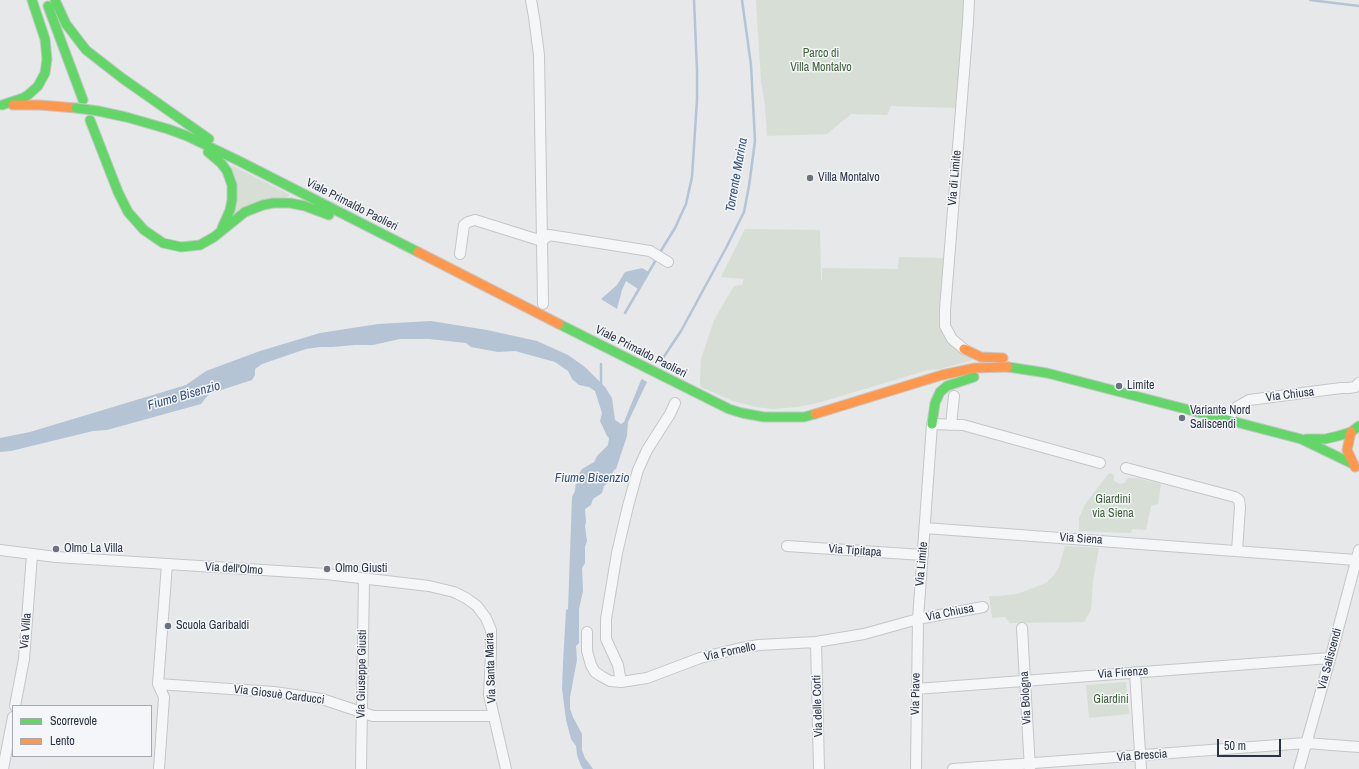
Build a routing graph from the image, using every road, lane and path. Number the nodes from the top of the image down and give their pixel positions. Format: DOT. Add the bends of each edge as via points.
graph roads {
  1 [pos="32,0"];
  2 [pos="45,0"];
  3 [pos="55,0"];
  4 [pos="530,0"];
  5 [pos="968,0"];
  6 [pos="83,100"];
  7 [pos="1,105"];
  8 [pos="90,120"];
  9 [pos="187,136"];
  10 [pos="236,160"];
  11 [pos="221,230"];
  12 [pos="393,239"];
  13 [pos="542,241"];
  14 [pos="460,254"];
  15 [pos="668,262"];
  16 [pos="543,304"];
  17 [pos="964,349"];
  18 [pos="1013,359"];
  19 [pos="1032,362"];
  20 [pos="1359,383"];
  21 [pos="1086,384"];
  22 [pos="954,396"];
  23 [pos="675,403"];
  24 [pos="1229,421"];
  25 [pos="932,424"];
  26 [pos="950,425"];
  27 [pos="1359,426"];
  28 [pos="1351,432"];
  29 [pos="1301,439"];
  30 [pos="1100,463"];
  31 [pos="1354,464"];
  32 [pos="1126,468"];
  33 [pos="1359,472"];
  34 [pos="925,528"];
  35 [pos="787,546"];
  36 [pos="0,550"];
  37 [pos="1237,551"];
  38 [pos="32,555"];
  39 [pos="923,555"];
  40 [pos="1358,555"];
  41 [pos="167,564"];
  42 [pos="364,579"];
  43 [pos="466,598"];
  44 [pos="983,607"];
  45 [pos="918,619"];
  46 [pos="1022,628"];
  47 [pos="586,632"];
  48 [pos="816,642"];
  49 [pos="1330,658"];
  50 [pos="1136,672"];
  51 [pos="1024,681"];
  52 [pos="621,682"];
  53 [pos="158,684"];
  54 [pos="916,689"];
  55 [pos="16,705"];
  56 [pos="361,712"];
  57 [pos="493,716"];
  58 [pos="12,722"];
  59 [pos="1306,743"];
  60 [pos="1359,746"];
  61 [pos="1140,756"];
  62 [pos="1030,767"];
  63 [pos="3,769"];
  64 [pos="159,769"];
  65 [pos="361,769"];
  66 [pos="506,769"];
  67 [pos="819,769"];
  68 [pos="916,769"];
  69 [pos="954,769"];
  70 [pos="1141,769"];
  71 [pos="1299,769"];
  1 -- 7 [label="main road" via="45,39 45,73 38,86 28,95"];
  2 -- 6 [label="main road"];
  3 -- 10 [label="main road" via="76,39 93,56"];
  4 -- 13 [label="street" via="539,55"];
  5 -- 17 [label="street, Via di Limite" via="944,310 945,326 952,339"];
  7 -- 9 [label="main road, Viale Primaldo Paolieri, bridge" via="39,105 98,111"];
  8 -- 11 [label="main road" via="123,202 135,221 149,234 169,245 189,247 206,242"];
  9 -- 10 [label="main road, Viale Primaldo Paolieri"];
  9 -- 11 [label="main road" via="218,158 229,176 232,200"];
  10 -- 12 [label="main road, Viale Primaldo Paolieri"];
  11 -- 12 [label="main road" via="245,212 281,202 304,206 362,230"];
  12 -- 21 [label="main road, Viale Primaldo Paolieri" via="729,409 764,417 804,417 942,375 984,367 1028,369"];
  13 -- 14 [label="street" via="475,220 464,225"];
  13 -- 15 [label="street" via="549,235 650,251"];
  13 -- 16 [label="street"];
  17 -- 18 [label="main road" via="981,357"];
  19 -- 21 [label="main road" via="1065,370"];
  20 -- 24 [label="street, Via Chiusa" via="1349,388 1249,400 1232,413"];
  21 -- 24 [label="main road, Viale Primaldo Paolieri"];
  21 -- 25 [label="main road" via="999,375 954,382 940,392 935,403"];
  22 -- 26 [label="street"];
  23 -- 52 [label="street" via="638,470 617,553 606,619 606,639 618,665"];
  24 -- 29 [label="main road, Viale Primaldo Paolieri"];
  25 -- 26 [label="street"];
  25 -- 34 [label="street, Via Limite"];
  26 -- 30 [label="street" via="963,425"];
  27 -- 28 [label="main road, Viale Primaldo Paolieri"];
  28 -- 29 [label="main road, Viale Primaldo Paolieri" via="1325,439"];
  28 -- 31 [label="main road" via="1347,447 1348,456"];
  29 -- 31 [label="main road, Viale Primaldo Paolieri"];
  31 -- 33 [label="main road"];
  32 -- 37 [label="street" via="1229,495 1239,500"];
  34 -- 37 [label="street, Via Siena"];
  34 -- 39 [label="street, Via Limite"];
  35 -- 39 [label="street, Via Tipitapa"];
  36 -- 38 [label="street, Via dell'Olmo"];
  37 -- 40 [label="street, Via Siena"];
  38 -- 41 [label="street, Via dell'Olmo"];
  38 -- 55 [label="street, Via Villa" via="24,659"];
  39 -- 45 [label="street, Via Limite"];
  40 -- 49 [label="street, Via Saliscendi"];
  41 -- 42 [label="street, Via dell'Olmo" via="326,574"];
  41 -- 53 [label="street"];
  42 -- 43 [label="street, Via dell'Olmo" via="440,588"];
  42 -- 56 [label="street, Via Giuseppe Giusti"];
  43 -- 57 [label="street, Via Santa Maria" via="480,610 491,630 489,689"];
  44 -- 45 [label="street, Via Chiusa"];
  45 -- 48 [label="street" via="864,634"];
  45 -- 54 [label="street, Via Piave"];
  46 -- 51 [label="street, Via Bologna"];
  47 -- 52 [label="street" via="588,657 595,672 610,680"];
  48 -- 52 [label="street, Via Fornello" via="741,648 700,658 647,678"];
  48 -- 67 [label="street, Via delle Corti"];
  49 -- 50 [label="street, Via Firenze"];
  49 -- 59 [label="street, Via Saliscendi"];
  50 -- 51 [label="street, Via Firenze"];
  50 -- 61 [label="street"];
  51 -- 54 [label="street, Via Firenze"];
  51 -- 62 [label="street, Via Bologna"];
  53 -- 56 [label="street, Via Giosuè Carducci" via="288,694 322,699"];
  53 -- 64 [label="street" via="164,697"];
  54 -- 68 [label="street, Via Piave"];
  56 -- 57 [label="street, Via Giosuè Carducci" via="373,716"];
  56 -- 65 [label="street, Via Giuseppe Giusti"];
  57 -- 66 [label="street, Via Santa Maria"];
  58 -- 63 [label="street"];
  59 -- 60 [label="street, Via Brescia"];
  59 -- 61 [label="street, Via Brescia"];
  59 -- 71 [label="street, Via Saliscendi"];
  61 -- 62 [label="street, Via Brescia"];
  61 -- 70 [label="street"];
  62 -- 69 [label="street, Via Brescia"];
}
